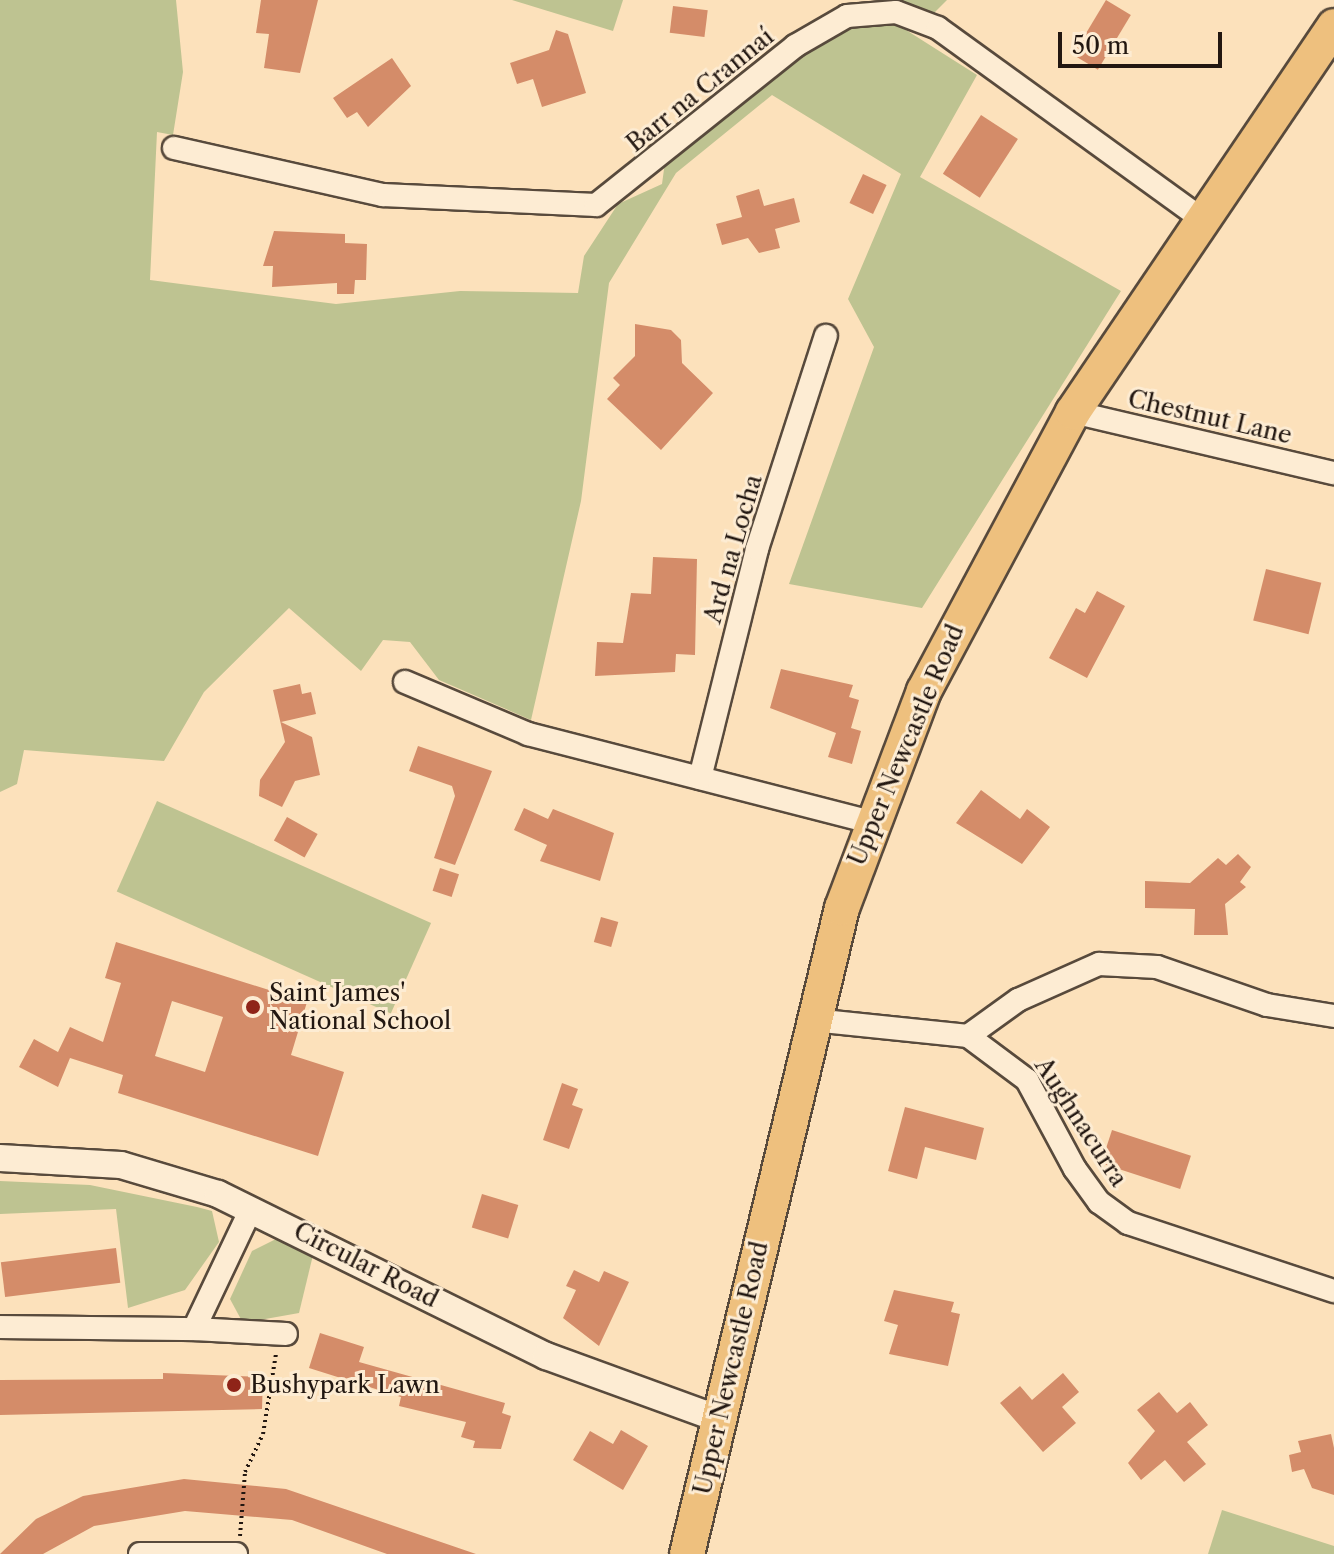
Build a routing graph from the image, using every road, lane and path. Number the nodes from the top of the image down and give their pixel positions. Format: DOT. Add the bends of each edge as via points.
graph roads {
  1 [pos="1334,26"];
  2 [pos="174,148"];
  3 [pos="1202,219"];
  4 [pos="826,336"];
  5 [pos="1073,412"];
  6 [pos="1334,473"];
  7 [pos="405,682"];
  8 [pos="700,778"];
  9 [pos="870,822"];
  10 [pos="1334,1016"];
  11 [pos="813,1020"];
  12 [pos="968,1036"];
  13 [pos="0,1158"];
  14 [pos="251,1209"];
  15 [pos="1334,1291"];
  16 [pos="0,1327"];
  17 [pos="194,1329"];
  18 [pos="281,1334"];
  19 [pos="719,1419"];
  20 [pos="238,1549"];
  21 [pos="140,1554"];
  22 [pos="687,1554"];
  1 -- 3 [label="main road, Upper Newcastle Road"];
  2 -- 3 [label="street, Barr na Crannaí" via="383,195 596,205 795,46 847,16 896,12 938,28"];
  3 -- 5 [label="main road, Upper Newcastle Road"];
  4 -- 8 [label="street, Ard na Locha" via="757,549"];
  5 -- 6 [label="street, Chestnut Lane"];
  5 -- 9 [label="main road, Upper Newcastle Road" via="984,568"];
  7 -- 8 [label="street" via="528,734"];
  8 -- 9 [label="street"];
  9 -- 11 [label="main road, Upper Newcastle Road"];
  10 -- 12 [label="street" via="1267,1005 1157,967 1099,964 1030,993"];
  11 -- 12 [label="street"];
  11 -- 19 [label="main road, Upper Newcastle Road"];
  12 -- 15 [label="street, Aughnacurra" via="1027,1080 1075,1169 1099,1202 1128,1223 1237,1265"];
  13 -- 14 [label="street, Circular Road" via="121,1165"];
  14 -- 17 [label="street"];
  14 -- 19 [label="street, Circular Road" via="546,1356"];
  16 -- 17 [label="street"];
  17 -- 18 [label="street"];
  18 -- 20 [label="path" via="263,1434 245,1472"];
  19 -- 22 [label="main road, Upper Newcastle Road"];
  20 -- 21 [label="street"];
}
